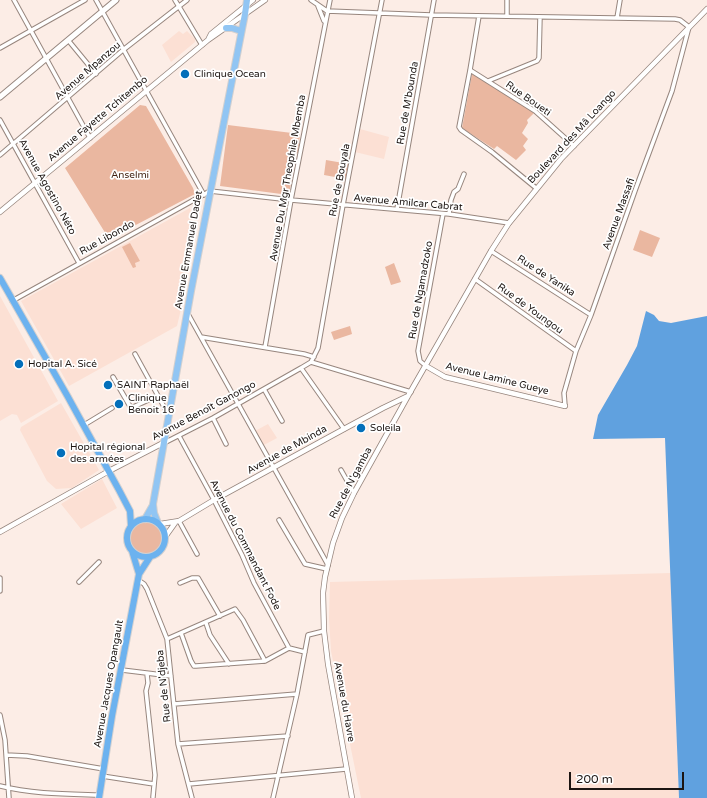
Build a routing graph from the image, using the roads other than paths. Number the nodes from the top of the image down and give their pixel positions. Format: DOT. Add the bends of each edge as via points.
graph roads {
  1 [pos="14,0"];
  2 [pos="85,0"];
  3 [pos="96,0"];
  4 [pos="116,0"];
  5 [pos="175,0"];
  6 [pos="187,0"];
  7 [pos="253,0"];
  8 [pos="265,0"];
  9 [pos="311,0"];
  10 [pos="330,0"];
  11 [pos="382,0"];
  12 [pos="434,0"];
  13 [pos="507,0"];
  14 [pos="620,0"];
  15 [pos="246,2"];
  16 [pos="318,5"];
  17 [pos="179,6"];
  18 [pos="707,9"];
  19 [pos="327,11"];
  20 [pos="102,12"];
  21 [pos="380,13"];
  22 [pos="245,14"];
  23 [pos="431,15"];
  24 [pos="479,16"];
  25 [pos="507,16"];
  26 [pos="540,17"];
  27 [pos="617,18"];
  28 [pos="325,23"];
  29 [pos="689,27"];
  30 [pos="226,28"];
  31 [pos="31,31"];
  32 [pos="241,31"];
  33 [pos="68,40"];
  34 [pos="208,40"];
  35 [pos="202,45"];
  36 [pos="0,48"];
  37 [pos="123,50"];
  38 [pos="47,58"];
  39 [pos="470,70"];
  40 [pos="96,74"];
  41 [pos="488,81"];
  42 [pos="147,91"];
  43 [pos="0,97"];
  44 [pos="68,98"];
  45 [pos="0,120"];
  46 [pos="90,138"];
  47 [pos="14,144"];
  48 [pos="574,146"];
  49 [pos="0,155"];
  50 [pos="464,174"];
  51 [pos="35,183"];
  52 [pos="536,188"];
  53 [pos="210,191"];
  54 [pos="204,195"];
  55 [pos="291,200"];
  56 [pos="343,205"];
  57 [pos="397,209"];
  58 [pos="0,212"];
  59 [pos="443,214"];
  60 [pos="449,214"];
  61 [pos="509,223"];
  62 [pos="491,250"];
  63 [pos="79,263"];
  64 [pos="0,278"];
  65 [pos="475,279"];
  66 [pos="12,301"];
  67 [pos="188,314"];
  68 [pos="591,315"];
  69 [pos="201,337"];
  70 [pos="265,347"];
  71 [pos="576,351"];
  72 [pos="135,354"];
  73 [pos="314,357"];
  74 [pos="311,362"];
  75 [pos="426,366"];
  76 [pos="302,368"];
  77 [pos="113,377"];
  78 [pos="264,389"];
  79 [pos="410,394"];
  80 [pos="157,396"];
  81 [pos="238,404"];
  82 [pos="565,406"];
  83 [pos="112,408"];
  84 [pos="168,415"];
  85 [pos="213,418"];
  86 [pos="282,421"];
  87 [pos="84,425"];
  88 [pos="344,429"];
  89 [pos="179,436"];
  90 [pos="163,443"];
  91 [pos="226,444"];
  92 [pos="273,468"];
  93 [pos="341,470"];
  94 [pos="109,471"];
  95 [pos="354,492"];
  96 [pos="214,500"];
  97 [pos="153,504"];
  98 [pos="130,511"];
  99 [pos="144,519"];
  100 [pos="280,520"];
  101 [pos="177,522"];
  102 [pos="159,523"];
  103 [pos="131,526"];
  104 [pos="0,532"];
  105 [pos="166,537"];
  106 [pos="132,550"];
  107 [pos="197,554"];
  108 [pos="150,556"];
  109 [pos="99,562"];
  110 [pos="327,567"];
  111 [pos="138,577"];
  112 [pos="0,578"];
  113 [pos="79,582"];
  114 [pos="180,583"];
  115 [pos="0,591"];
  116 [pos="324,608"];
  117 [pos="220,616"];
  118 [pos="206,623"];
  119 [pos="324,631"];
  120 [pos="181,633"];
  121 [pos="167,639"];
  122 [pos="289,648"];
  123 [pos="305,652"];
  124 [pos="265,661"];
  125 [pos="229,664"];
  126 [pos="122,670"];
  127 [pos="147,674"];
  128 [pos="171,676"];
  129 [pos="297,694"];
  130 [pos="174,704"];
  131 [pos="0,715"];
  132 [pos="288,736"];
  133 [pos="178,744"];
  134 [pos="6,755"];
  135 [pos="346,769"];
  136 [pos="103,773"];
  137 [pos="279,775"];
  138 [pos="154,784"];
  139 [pos="189,784"];
  140 [pos="0,786"];
  141 [pos="9,788"];
  142 [pos="99,797"];
  143 [pos="153,797"];
  144 [pos="9,798"];
  145 [pos="192,798"];
  146 [pos="273,798"];
  147 [pos="352,798"];
  1 -- 31 [label="street"];
  2 -- 31 [label="street"];
  3 -- 20 [label="street"];
  4 -- 20 [label="main road"];
  5 -- 17 [label="street"];
  6 -- 17 [label="street, Avenue Mpanzou"];
  7 -- 15 [label="street, Avenue Fayette Tchitembo"];
  8 -- 22 [label="street, Avenue Fayette Tchitembo"];
  9 -- 16 [label="street"];
  10 -- 19 [label="street"];
  11 -- 21 [label="street, Rue de Bouyala"];
  12 -- 23 [label="street, Rue de M'bounda"];
  13 -- 25 [label="street"];
  14 -- 27 [label="street"];
  15 -- 22 [label="main road, Avenue Emmanuel Dadet"];
  15 -- 34 [label="street, Avenue Fayette Tchitembo" via="211,34"];
  16 -- 19 [label="street"];
  16 -- 28 [label="street"];
  17 -- 35 [label="street"];
  17 -- 37 [label="street, Avenue Mpanzou"];
  18 -- 29 [label="street, Boulevard des Mâ Loango"];
  19 -- 21 [label="street"];
  19 -- 28 [label="street, Avenue Du Mgr Theophile Mbemba"];
  20 -- 33 [label="main road"];
  20 -- 37 [label="street"];
  21 -- 23 [label="street"];
  21 -- 56 [label="street, Rue de Bouyala"];
  22 -- 30 [label="street, Avenue Fayette Tchitembo"];
  22 -- 32 [label="main road, Avenue Emmanuel Dadet"];
  23 -- 24 [label="street"];
  23 -- 57 [label="street, Rue de M'bounda"];
  24 -- 25 [label="street"];
  24 -- 39 [label="street"];
  25 -- 26 [label="street"];
  26 -- 27 [label="street"];
  26 -- 41 [label="street" via="537,61"];
  27 -- 29 [label="street" via="675,19"];
  28 -- 55 [label="street, Avenue Du Mgr Theophile Mbemba"];
  29 -- 48 [label="street, Boulevard des Mâ Loango"];
  29 -- 68 [label="street, Avenue Massafi" via="672,92"];
  30 -- 32 [label="main road"];
  30 -- 34 [label="street, Avenue Fayette Tchitembo"];
  31 -- 36 [label="street"];
  31 -- 38 [label="street"];
  32 -- 53 [label="main road, Avenue Emmanuel Dadet"];
  33 -- 38 [label="main road"];
  33 -- 40 [label="street"];
  34 -- 35 [label="street, Avenue Fayette Tchitembo"];
  35 -- 42 [label="street, Avenue Fayette Tchitembo"];
  37 -- 40 [label="street, Avenue Mpanzou"];
  37 -- 42 [label="street"];
  38 -- 43 [label="main road"];
  38 -- 44 [label="street"];
  39 -- 41 [label="street, Rue Boueti"];
  39 -- 52 [label="street" via="459,127"];
  40 -- 44 [label="street, Avenue Mpanzou"];
  41 -- 48 [label="street, Rue Boueti" via="541,115"];
  42 -- 46 [label="street, Avenue Fayette Tchitembo"];
  42 -- 54 [label="street"];
  44 -- 46 [label="street"];
  44 -- 47 [label="street, Avenue Mpanzou"];
  45 -- 47 [label="street, Avenue Agostino Néto"];
  46 -- 51 [label="street, Avenue Fayette Tchitembo"];
  47 -- 49 [label="street, Avenue Mpanzou"];
  47 -- 51 [label="street, Avenue Agostino Néto"];
  48 -- 52 [label="street, Boulevard des Mâ Loango"];
  50 -- 60 [label="street" via="451,200"];
  51 -- 58 [label="street, Avenue Fayette Tchitembo"];
  51 -- 63 [label="street, Avenue Agostino Néto"];
  52 -- 61 [label="street, Boulevard des Mâ Loango"];
  53 -- 54 [label="street, Rue Libondo"];
  53 -- 55 [label="street, Avenue Amilcar Cabrat"];
  53 -- 67 [label="main road, Avenue Emmanuel Dadet"];
  54 -- 63 [label="street, Rue Libondo"];
  55 -- 56 [label="street, Avenue Amilcar Cabrat"];
  55 -- 70 [label="street, Avenue Du Mgr Theophile Mbemba"];
  56 -- 57 [label="street, Avenue Amilcar Cabrat"];
  56 -- 73 [label="street, Rue de Bouyala" via="318,348"];
  57 -- 59 [label="street, Avenue Amilcar Cabrat"];
  59 -- 60 [label="street, Avenue Amilcar Cabrat"];
  59 -- 75 [label="street, Rue de Ngamadzoko" via="418,351 420,361"];
  60 -- 61 [label="street, Avenue Amilcar Cabrat"];
  61 -- 62 [label="street, Boulevard des Mâ Loango"];
  62 -- 65 [label="street, Boulevard des Mâ Loango"];
  62 -- 68 [label="street, Rue de Yanika"];
  63 -- 66 [label="street, Rue Libondo"];
  64 -- 66 [label="highway"];
  65 -- 71 [label="street, Rue de Youngou"];
  65 -- 75 [label="street, Boulevard des Mâ Loango"];
  66 -- 87 [label="highway"];
  67 -- 69 [label="street"];
  67 -- 84 [label="main road, Avenue Emmanuel Dadet"];
  68 -- 71 [label="street, Avenue Massafi"];
  69 -- 70 [label="street"];
  69 -- 81 [label="street"];
  70 -- 73 [label="street"];
  71 -- 82 [label="street, Avenue Massafi" via="564,393"];
  72 -- 80 [label="street"];
  73 -- 74 [label="street, Rue de Bouyala"];
  74 -- 76 [label="street, Avenue Benoît Ganongo"];
  74 -- 79 [label="street"];
  75 -- 79 [label="street, Boulevard des Mâ Loango"];
  75 -- 82 [label="street, Avenue Lamine Gueye" via="445,377"];
  76 -- 78 [label="street, Avenue Benoît Ganongo"];
  76 -- 88 [label="street"];
  77 -- 80 [label="street" via="131,408"];
  78 -- 81 [label="street, Avenue Benoît Ganongo"];
  78 -- 86 [label="street"];
  79 -- 88 [label="street, Avenue de Mbinda"];
  79 -- 95 [label="street, Rue de N'gamba"];
  80 -- 84 [label="street"];
  81 -- 85 [label="street, Avenue Benoît Ganongo"];
  81 -- 92 [label="street"];
  83 -- 87 [label="street"];
  84 -- 90 [label="main road, Avenue Emmanuel Dadet"];
  85 -- 89 [label="street, Avenue Benoît Ganongo"];
  85 -- 91 [label="street"];
  87 -- 94 [label="highway"];
  88 -- 92 [label="street, Avenue de Mbinda"];
  89 -- 90 [label="street, Avenue Benoît Ganongo"];
  89 -- 96 [label="street, Avenue du Commandant Fode"];
  90 -- 94 [label="street, Avenue Benoît Ganongo"];
  90 -- 97 [label="main road, Avenue Emmanuel Dadet"];
  92 -- 96 [label="street, Avenue de Mbinda"];
  92 -- 110 [label="street"];
  93 -- 95 [label="street"];
  94 -- 98 [label="highway"];
  94 -- 104 [label="street, Avenue Benoît Ganongo"];
  95 -- 110 [label="street, Rue de N'gamba" via="337,531"];
  96 -- 101 [label="street, Avenue de Mbinda"];
  96 -- 122 [label="street, Avenue du Commandant Fode"];
  97 -- 99 [label="main road, Avenue Emmanuel Dadet"];
  97 -- 102 [label="main road, Avenue Emmanuel Dadet"];
  98 -- 99 [label="highway"];
  98 -- 103 [label="highway"];
  99 -- 102 [label="highway"];
  99 -- 103 [label="highway"];
  100 -- 110 [label="street" via="305,564"];
  101 -- 102 [label="street, Avenue de Mbinda"];
  101 -- 105 [label="street, Avenue de Mbinda"];
  101 -- 107 [label="street"];
  102 -- 105 [label="highway"];
  103 -- 106 [label="highway" via="127,538"];
  105 -- 108 [label="highway" via="161,550"];
  106 -- 108 [label="highway" via="143,557"];
  106 -- 111 [label="highway"];
  108 -- 111 [label="highway"];
  109 -- 113 [label="street"];
  110 -- 116 [label="street, Rue de N'gamba"];
  111 -- 121 [label="street, Rue de N'djeba" via="147,589"];
  111 -- 126 [label="highway, Avenue Jacques Opangault"];
  112 -- 115 [label="street"];
  114 -- 117 [label="street" via="198,578"];
  116 -- 119 [label="street, Avenue du Havre"];
  117 -- 118 [label="street"];
  117 -- 124 [label="street" via="237,610"];
  118 -- 120 [label="street"];
  118 -- 125 [label="street"];
  119 -- 123 [label="street" via="308,635"];
  119 -- 135 [label="street, Avenue du Havre"];
  120 -- 121 [label="street"];
  120 -- 125 [label="street" via="194,666"];
  121 -- 128 [label="street, Rue de N'djeba"];
  122 -- 123 [label="street"];
  122 -- 124 [label="street"];
  123 -- 129 [label="street"];
  124 -- 125 [label="street"];
  126 -- 127 [label="street"];
  126 -- 136 [label="highway, Avenue Jacques Opangault"];
  127 -- 128 [label="street"];
  127 -- 138 [label="street" via="146,691"];
  128 -- 130 [label="street, Rue de N'djeba"];
  129 -- 130 [label="street"];
  129 -- 132 [label="street"];
  130 -- 133 [label="street, Rue de N'djeba"];
  131 -- 134 [label="street"];
  132 -- 133 [label="street"];
  132 -- 137 [label="street"];
  133 -- 139 [label="street, Rue de N'djeba"];
  134 -- 136 [label="street" via="27,756"];
  134 -- 141 [label="street"];
  135 -- 137 [label="street"];
  135 -- 147 [label="street, Avenue du Havre"];
  136 -- 138 [label="street"];
  136 -- 142 [label="highway, Avenue Jacques Opangault"];
  137 -- 139 [label="street"];
  137 -- 146 [label="street"];
  138 -- 143 [label="street"];
  139 -- 145 [label="street, Rue de N'djeba"];
  140 -- 141 [label="street"];
  141 -- 142 [label="street"];
  141 -- 144 [label="street"];
}
